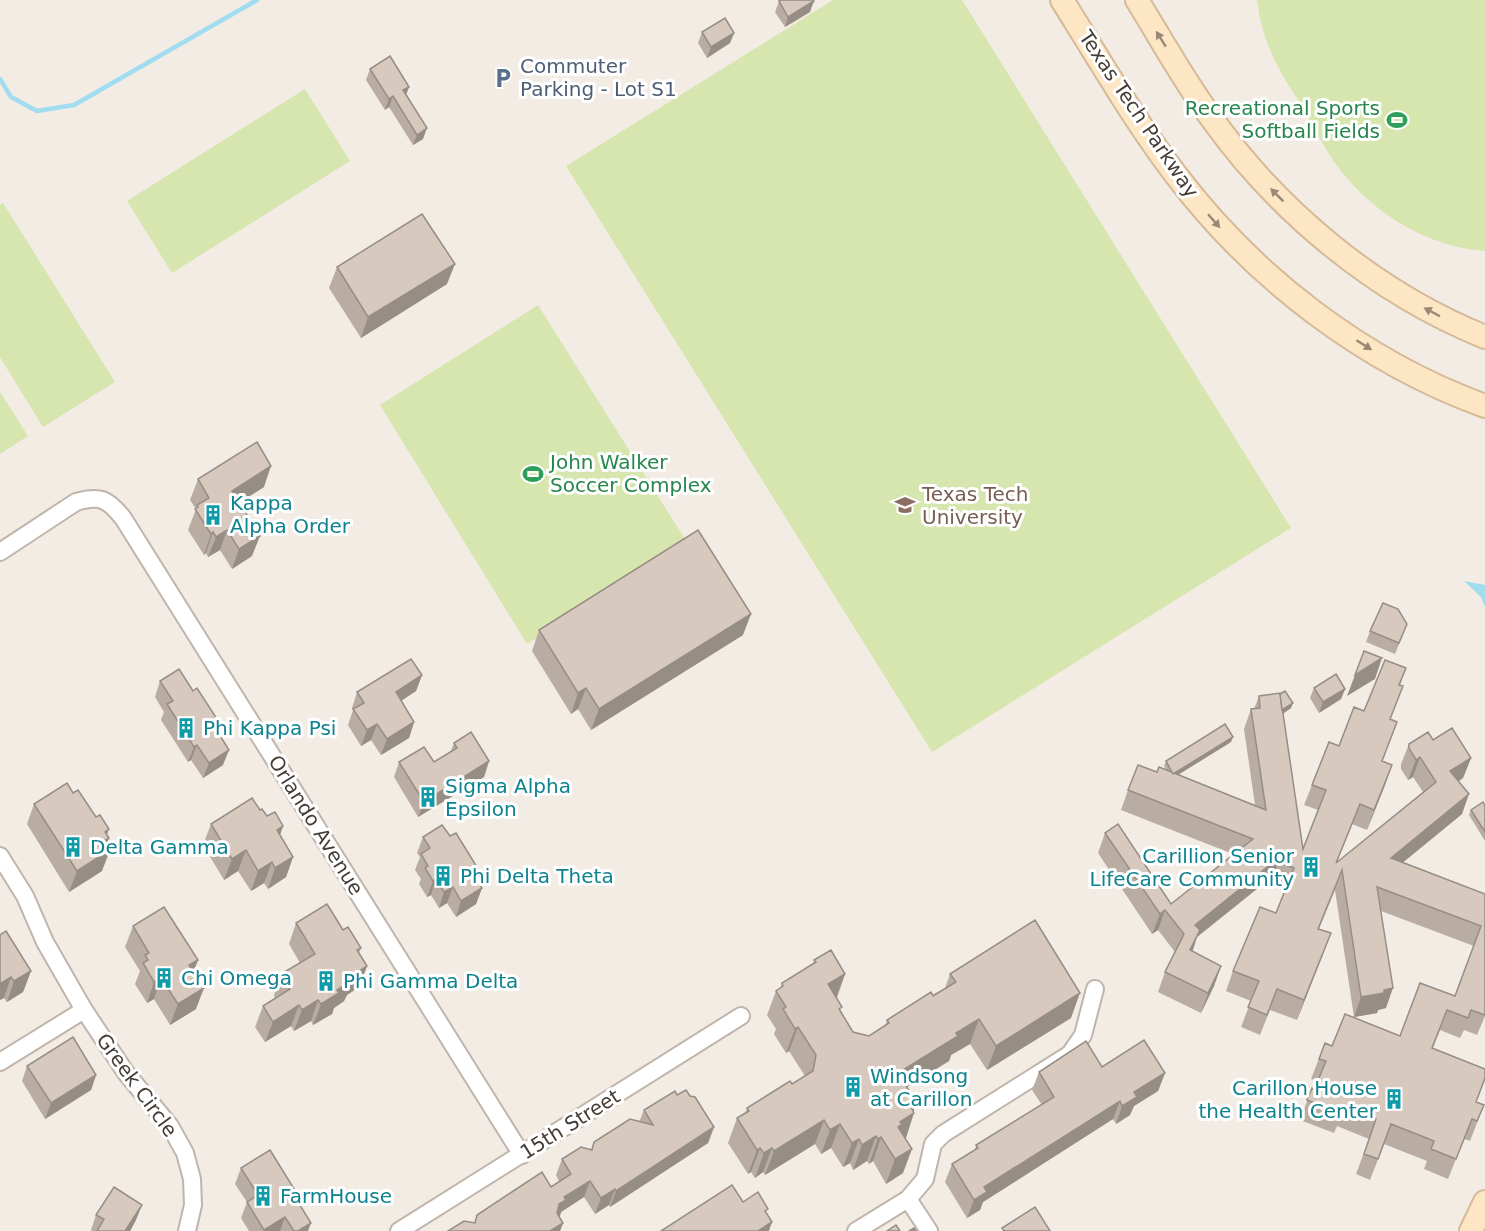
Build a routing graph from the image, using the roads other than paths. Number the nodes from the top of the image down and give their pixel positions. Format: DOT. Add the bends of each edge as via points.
graph roads {
  1 [pos="1062,0"];
  2 [pos="1137,0"];
  3 [pos="1485,337"];
  4 [pos="1485,406"];
  5 [pos="0,552"];
  6 [pos="0,856"];
  7 [pos="1095,989"];
  8 [pos="84,1010"];
  9 [pos="741,1017"];
  10 [pos="0,1062"];
  11 [pos="522,1155"];
  12 [pos="909,1198"];
  13 [pos="1485,1202"];
  14 [pos="188,1231"];
  15 [pos="399,1231"];
  16 [pos="856,1231"];
  17 [pos="929,1231"];
  18 [pos="1471,1231"];
  1 -- 4 [label="main road, Texas Tech Parkway, one-way" via="1176,175 1219,227 1272,279 1334,326 1398,366"];
  3 -- 2 [label="main road, one-way" via="1389,287 1287,205 1209,116"];
  5 -- 11 [label="street, Orlando Avenue" via="76,502 90,498 112,505"];
  6 -- 8 [label="street, Greek Circle"];
  7 -- 12 [label="street" via="1083,1035 1070,1054 943,1134 933,1144 925,1179"];
  8 -- 10 [label="street"];
  8 -- 14 [label="street, Greek Circle" via="126,1073 170,1126 184,1153 192,1179"];
  9 -- 11 [label="street, 15th Street"];
  11 -- 15 [label="street, 15th Street"];
  12 -- 16 [label="street"];
  12 -- 17 [label="street"];
  13 -- 18 [label="main road"];
}
